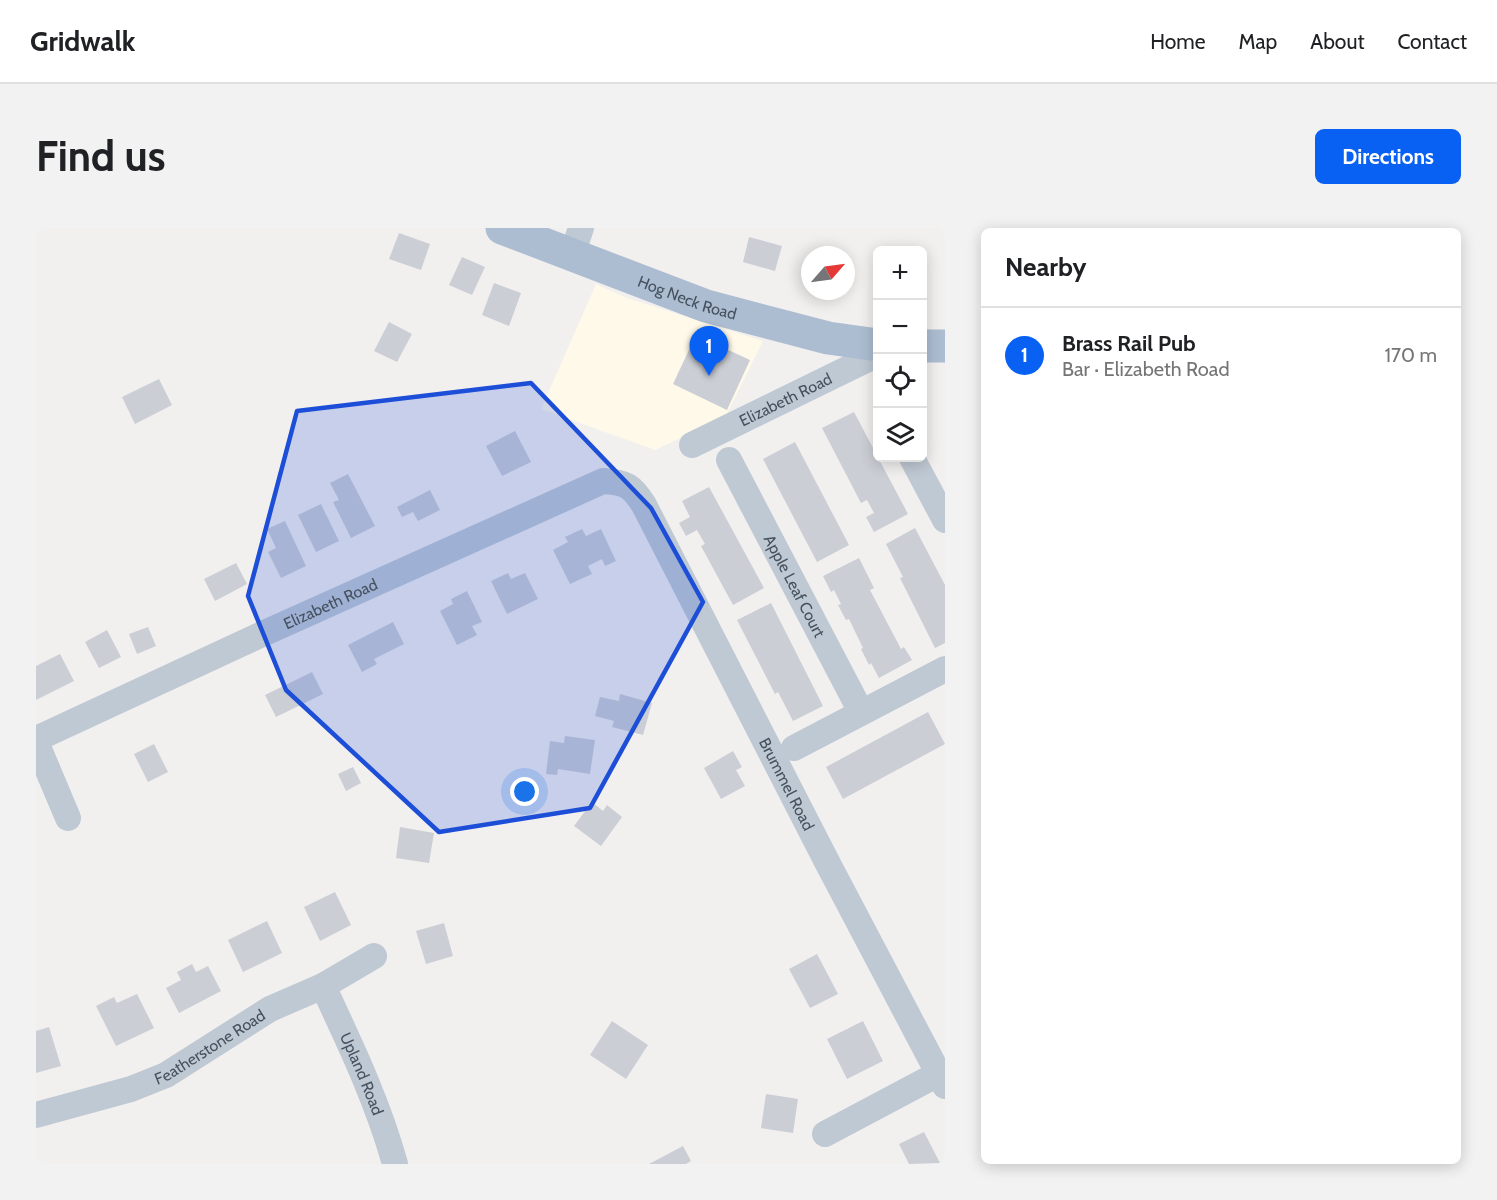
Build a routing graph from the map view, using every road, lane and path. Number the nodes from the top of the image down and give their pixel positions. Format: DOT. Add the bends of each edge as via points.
graph roads {
  1 [pos="502,228"];
  2 [pos="577,241"];
  3 [pos="945,332"];
  4 [pos="927,342"];
  5 [pos="873,344"];
  6 [pos="927,345"];
  7 [pos="945,346"];
  8 [pos="873,356"];
  9 [pos="692,445"];
  10 [pos="729,460"];
  11 [pos="914,462"];
  12 [pos="627,485"];
  13 [pos="945,520"];
  14 [pos="945,669"];
  15 [pos="861,712"];
  16 [pos="36,741"];
  17 [pos="794,748"];
  18 [pos="68,818"];
  19 [pos="374,956"];
  20 [pos="323,986"];
  21 [pos="942,1080"];
  22 [pos="36,1115"];
  23 [pos="825,1134"];
  24 [pos="394,1164"];
  1 -- 2 [label="main road, Hog Neck Road"];
  2 -- 5 [label="main road, Hog Neck Road" via="706,306 828,338"];
  3 -- 4 [label="street"];
  6 -- 7 [label="main road"];
  8 -- 9 [label="street, Elizabeth Road"];
  10 -- 15 [label="street, Apple Leaf Court"];
  11 -- 13 [label="street"];
  12 -- 16 [label="street, Elizabeth Road" via="603,481"];
  12 -- 21 [label="street, Brummel Road" via="644,505"];
  14 -- 15 [label="street"];
  15 -- 17 [label="street"];
  16 -- 18 [label="street"];
  19 -- 20 [label="street, Featherstone Road"];
  20 -- 22 [label="street, Featherstone Road" via="270,1009 166,1075 131,1089"];
  20 -- 24 [label="street, Upland Road" via="366,1079"];
  21 -- 23 [label="street"];
}
